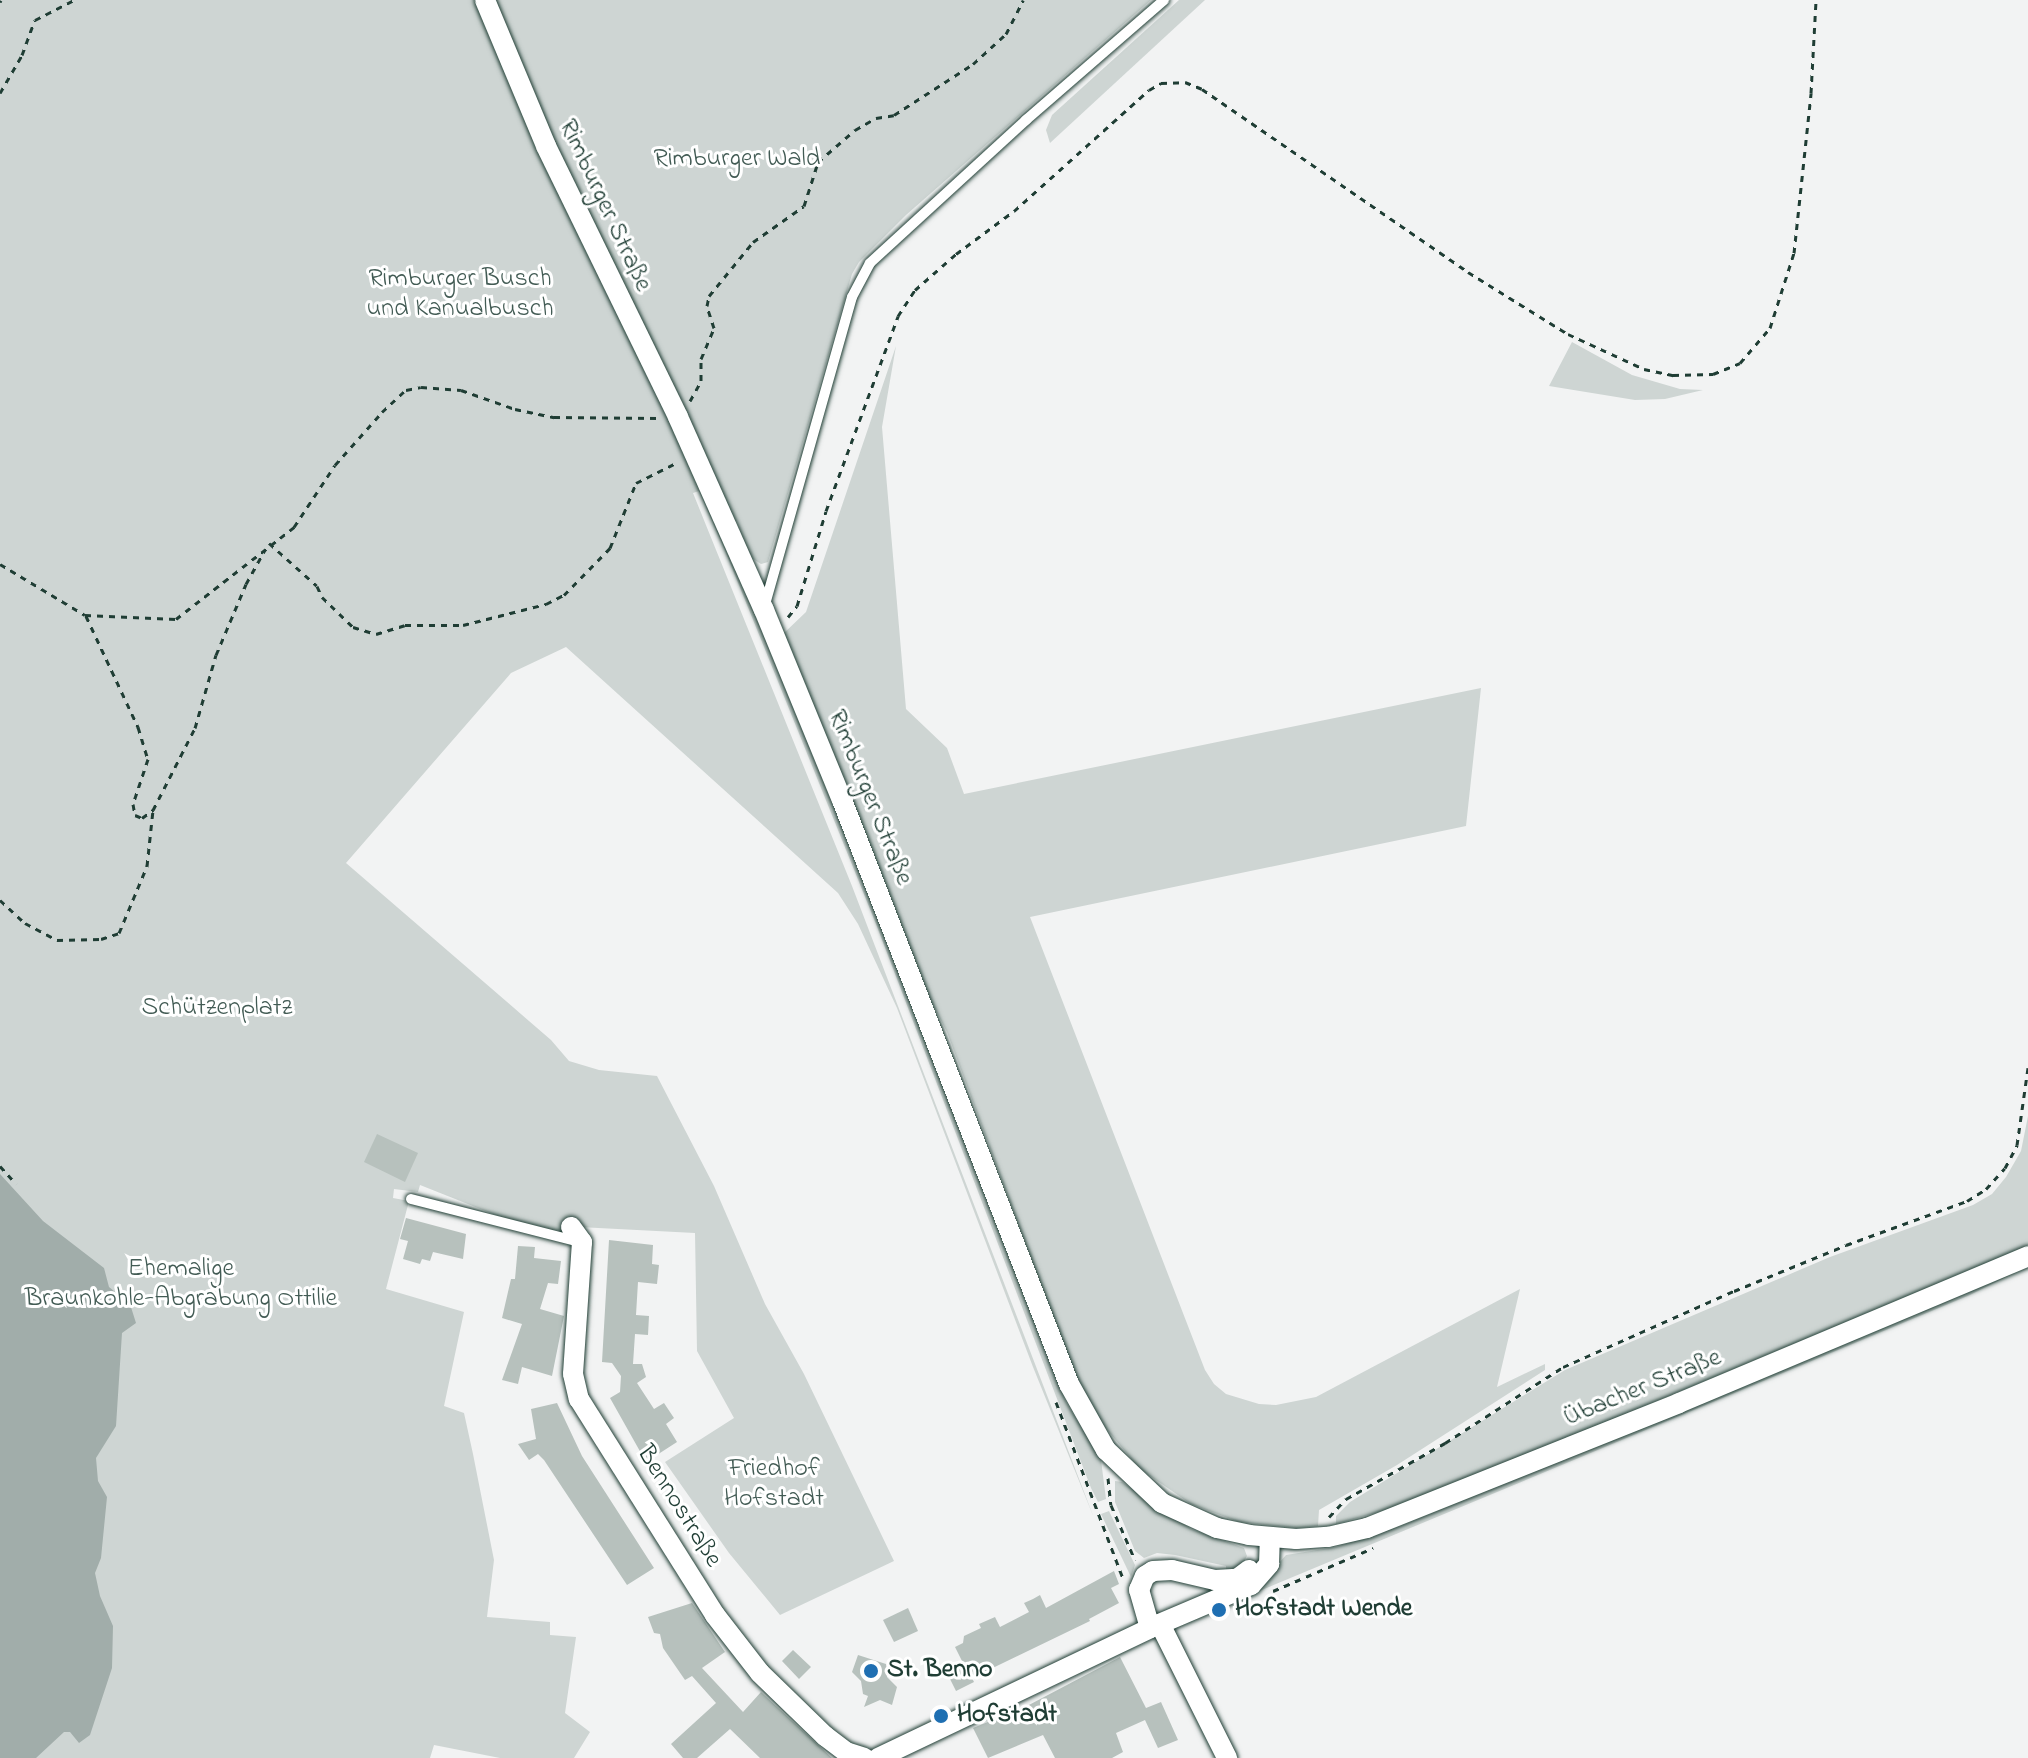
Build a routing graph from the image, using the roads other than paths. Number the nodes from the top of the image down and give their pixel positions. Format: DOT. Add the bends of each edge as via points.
graph roads {
  1 [pos="485,0"];
  2 [pos="1164,0"];
  3 [pos="767,619"];
  4 [pos="411,1199"];
  5 [pos="576,1235"];
  6 [pos="2028,1256"];
  7 [pos="1270,1537"];
  8 [pos="1185,1574"];
  9 [pos="1186,1612"];
  10 [pos="1155,1626"];
  11 [pos="864,1758"];
  12 [pos="878,1758"];
  13 [pos="1227,1758"];
  1 -- 3 [label="street, Rimburger Straße" via="546,146 678,417"];
  2 -- 3 [label="lane" via="870,263 852,297"];
  3 -- 7 [label="street, Rimburger Straße" via="1069,1384 1091,1427 1115,1460 1162,1503 1217,1528"];
  4 -- 5 [label="lane"];
  5 -- 11 [label="street, Bennostraße" via="573,1374 579,1399 715,1615 760,1673 825,1736"];
  6 -- 7 [label="street, Übacher Straße" via="1396,1517 1328,1537"];
  7 -- 8 [label="street" via="1257,1564 1237,1579"];
  7 -- 9 [label="street" via="1269,1564 1251,1585"];
  8 -- 9 [label="street" via="1192,1599"];
  8 -- 10 [label="street" via="1162,1569 1145,1576 1139,1590"];
  9 -- 10 [label="street"];
  10 -- 12 [label="street"];
  10 -- 13 [label="street"];
}
